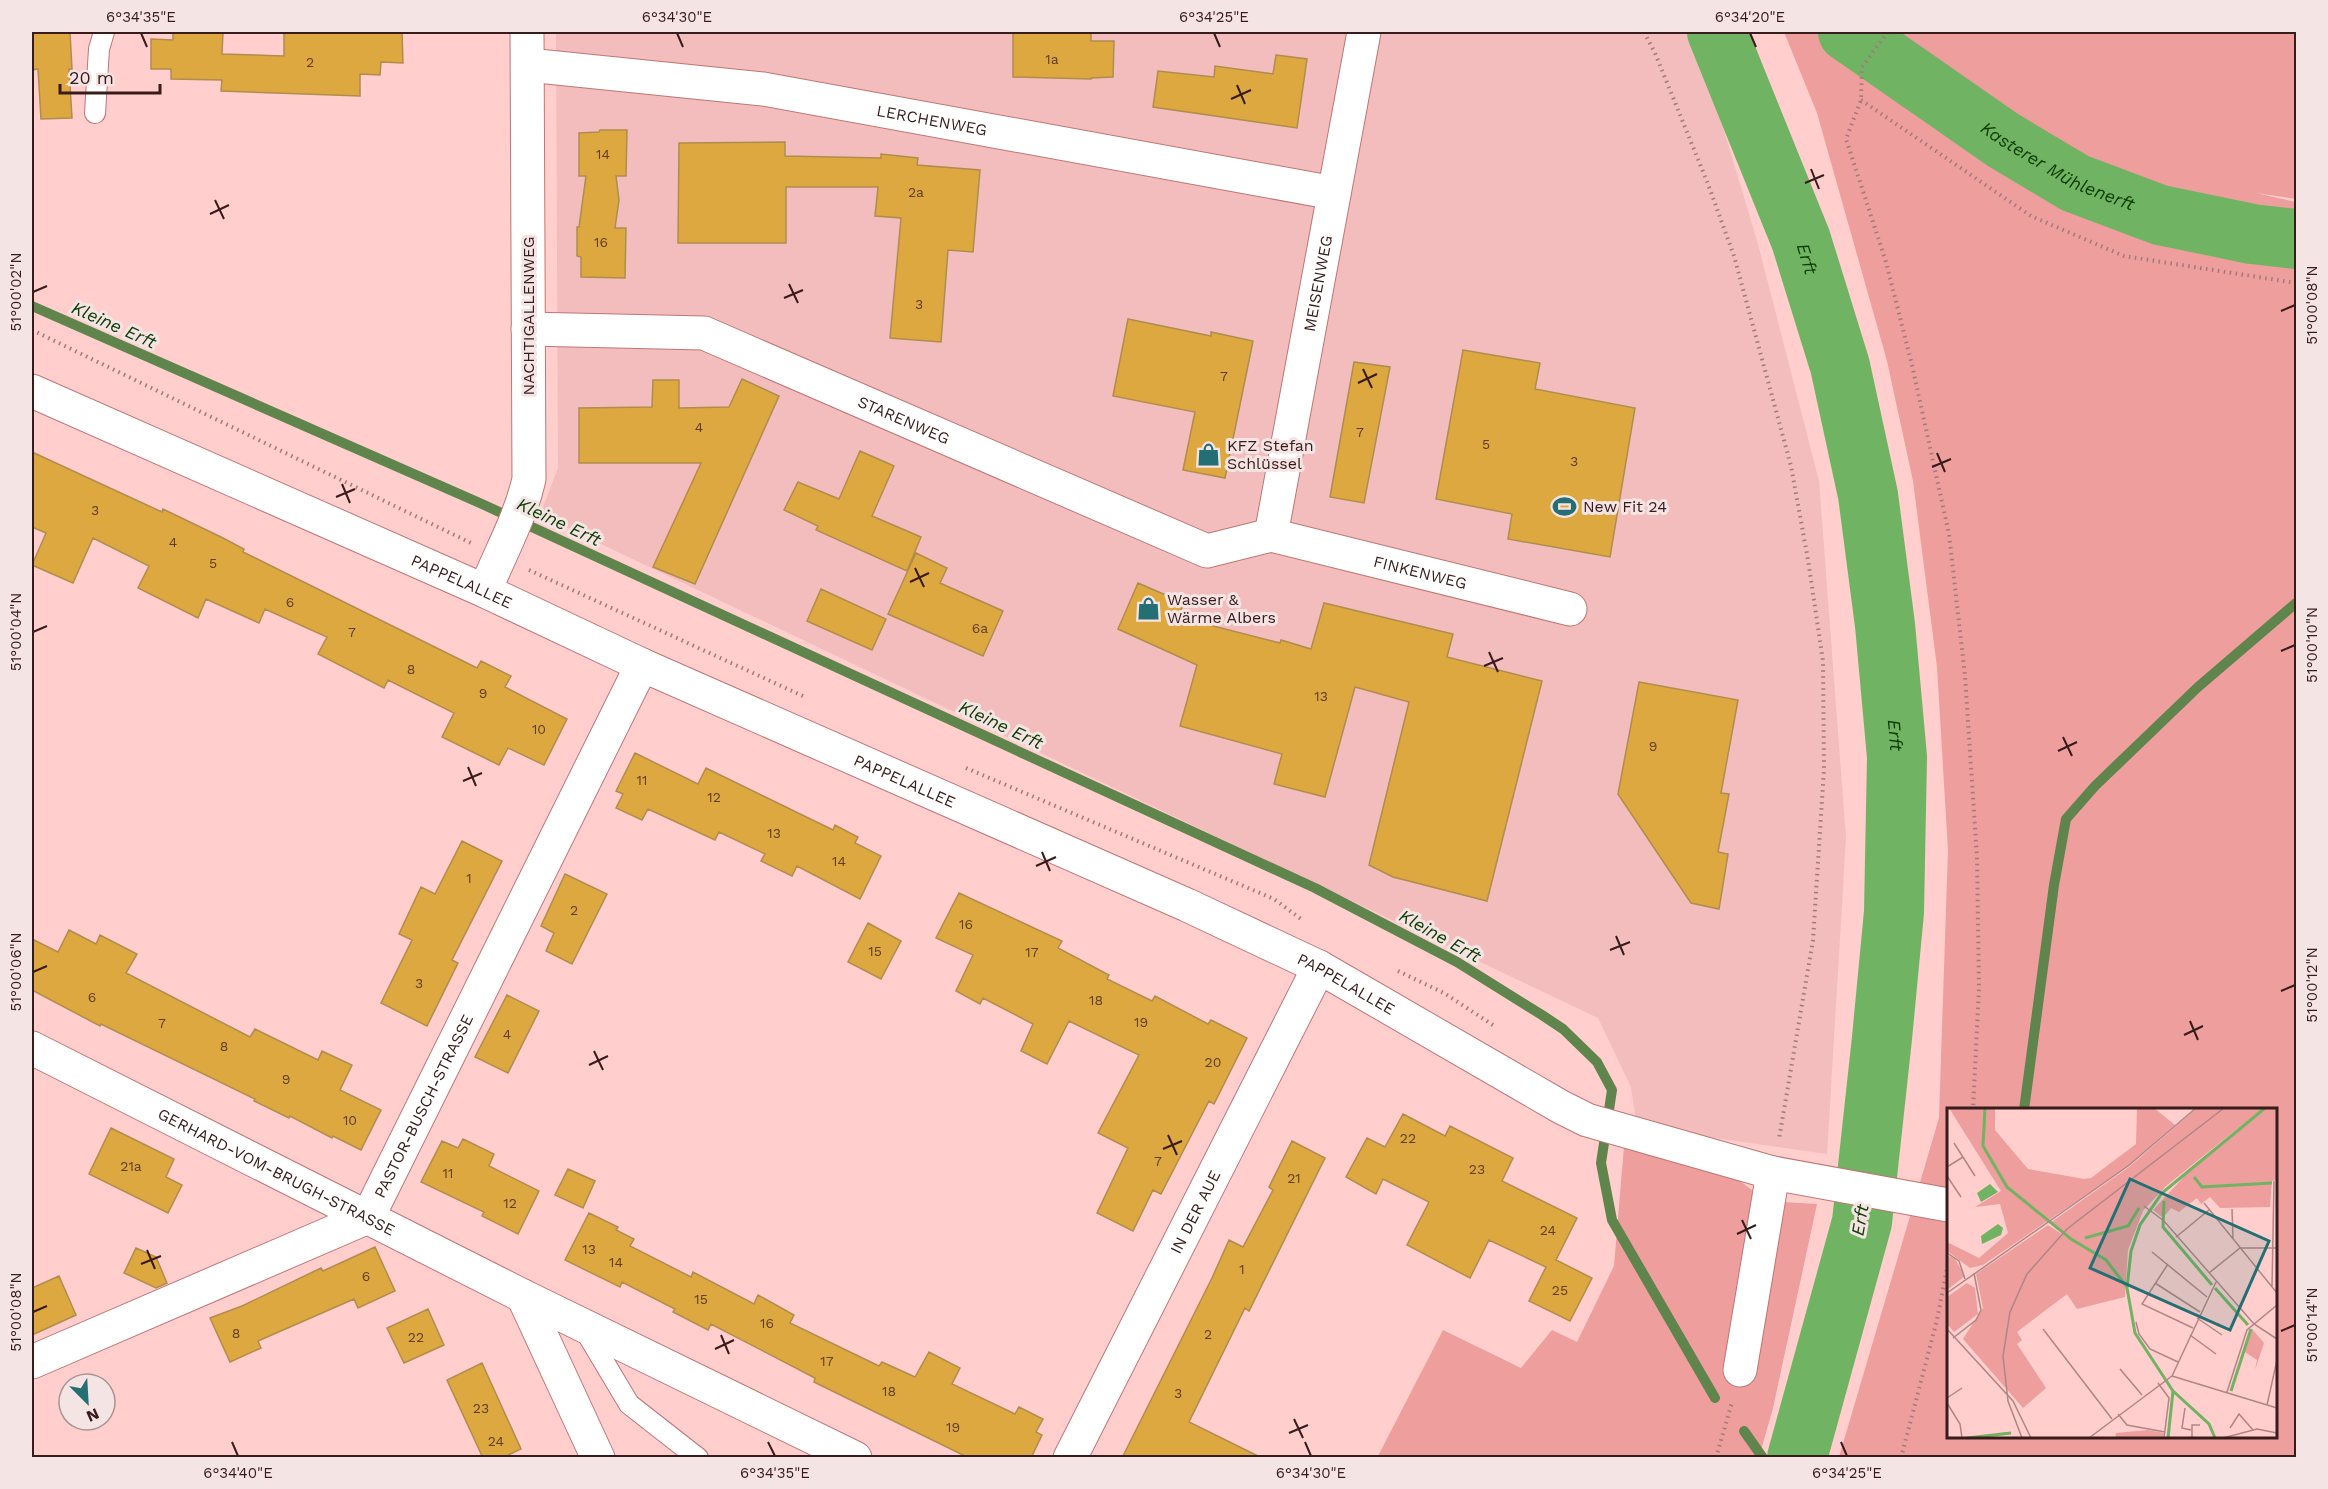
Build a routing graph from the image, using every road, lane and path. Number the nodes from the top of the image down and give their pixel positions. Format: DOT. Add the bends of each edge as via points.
graph roads {
  1 [pos="104,32"];
  2 [pos="527,32"];
  3 [pos="1364,32"];
  4 [pos="1644,32"];
  5 [pos="1888,32"];
  6 [pos="528,65"];
  7 [pos="1861,100"];
  8 [pos="95,113"];
  9 [pos="1334,193"];
  10 [pos="2296,283"];
  11 [pos="528,329"];
  12 [pos="32,330"];
  13 [pos="32,391"];
  14 [pos="1271,535"];
  15 [pos="504,548"];
  16 [pos="485,591"];
  17 [pos="1570,609"];
  18 [pos="642,665"];
  19 [pos="808,698"];
  20 [pos="959,765"];
  21 [pos="1303,920"];
  22 [pos="1319,967"];
  23 [pos="32,1048"];
  24 [pos="1972,1108"];
  25 [pos="1773,1173"];
  26 [pos="1947,1205"];
  27 [pos="368,1217"];
  28 [pos="1947,1268"];
  29 [pos="523,1296"];
  30 [pos="582,1325"];
  31 [pos="32,1362"];
  32 [pos="1740,1370"];
  33 [pos="598,1458"];
  34 [pos="698,1458"];
  35 [pos="855,1458"];
  36 [pos="1070,1458"];
  37 [pos="1716,1458"];
  38 [pos="1901,1458"];
  1 -- 8 [label="lane" via="99,49"];
  2 -- 6 [label="street, NACHTIGALLENWEG"];
  3 -- 9 [label="street, MEISENWEG"];
  4 -- 25 [label="path" via="1708,184 1737,266 1791,466 1823,661 1824,769 1813,940"];
  5 -- 7 [label="path" via="1862,67"];
  6 -- 9 [label="street, LERCHENWEG" via="763,89"];
  6 -- 11 [label="street, NACHTIGALLENWEG"];
  7 -- 10 [label="path" via="2031,216 2124,256"];
  7 -- 24 [label="path" via="1846,139 1887,262 1915,377 1949,534 1965,676 1979,948"];
  9 -- 14 [label="street, MEISENWEG"];
  11 -- 14 [label="street, STARENWEG" via="704,333 1207,552"];
  11 -- 15 [label="street, NACHTIGALLENWEG" via="529,479 523,506"];
  12 -- 15 [label="path"];
  13 -- 16 [label="street, PAPPELALLEE"];
  14 -- 17 [label="street, FINKENWEG"];
  15 -- 16 [label="street, NACHTIGALLENWEG"];
  15 -- 19 [label="path"];
  16 -- 18 [label="street, PAPPELALLEE"];
  18 -- 22 [label="street, PAPPELALLEE" via="1186,904"];
  18 -- 27 [label="street, PASTOR-BUSCH-STRASSE"];
  20 -- 21 [label="path" via="1274,899"];
  22 -- 25 [label="street, PAPPELALLEE" via="1587,1120"];
  22 -- 36 [label="street, IN DER AUE"];
  23 -- 27 [label="street, GERHARD-VOM-BRUGH-STRASSE"];
  25 -- 26 [label="street, PAPPELALLEE"];
  25 -- 32 [label="street"];
  27 -- 29 [label="street, GERHARD-VOM-BRUGH-STRASSE"];
  27 -- 31 [label="street, PASTOR-BUSCH-STRASSE"];
  28 -- 38 [label="path"];
  29 -- 30 [label="street, GERHARD-VOM-BRUGH-STRASSE"];
  29 -- 33 [label="street"];
  30 -- 34 [label="lane" via="629,1404"];
  30 -- 35 [label="street, GERHARD-VOM-BRUGH-STRASSE"];
  32 -- 37 [label="path"];
}
